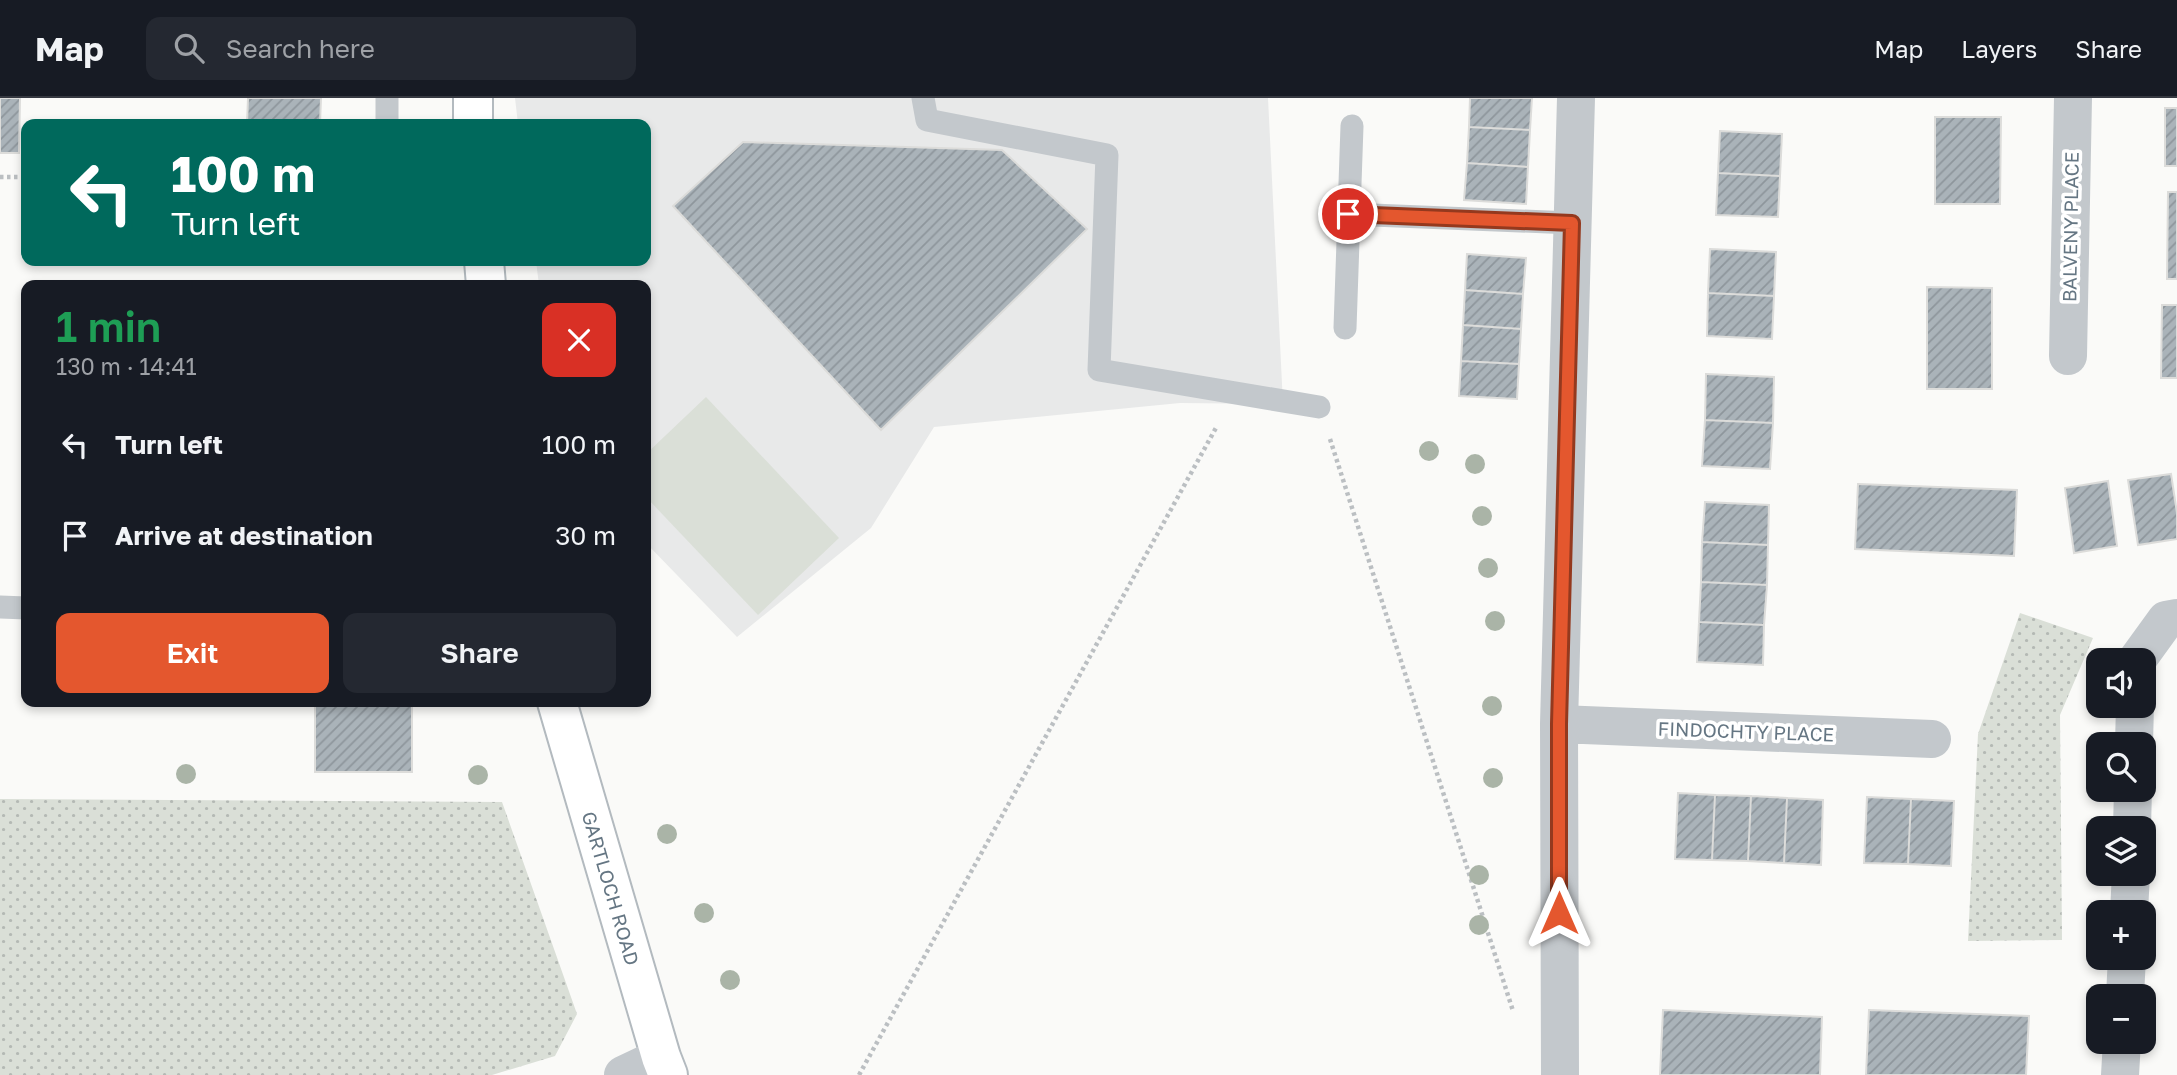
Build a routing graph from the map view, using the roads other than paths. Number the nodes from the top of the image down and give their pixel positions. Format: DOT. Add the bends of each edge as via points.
graph roads {
  1 [pos="387,98"];
  2 [pos="473,98"];
  3 [pos="923,98"];
  4 [pos="1576,98"];
  5 [pos="2073,98"];
  6 [pos="387,119"];
  7 [pos="473,119"];
  8 [pos="1352,126"];
  9 [pos="1348,214"];
  10 [pos="1572,223"];
  11 [pos="1345,328"];
  12 [pos="2067,356"];
  13 [pos="1319,407"];
  14 [pos="0,607"];
  15 [pos="21,608"];
  16 [pos="2177,618"];
  17 [pos="2146,648"];
  18 [pos="558,707"];
  19 [pos="1559,724"];
  20 [pos="1933,739"];
  21 [pos="2121,1054"];
  22 [pos="664,1066"];
  23 [pos="623,1075"];
  24 [pos="1560,1075"];
  25 [pos="2120,1075"];
  1 -- 6 [label="lane"];
  2 -- 7 [label="main road"];
  3 -- 13 [label="lane" via="927,120 1107,155 1099,370"];
  4 -- 10 [label="street"];
  5 -- 12 [label="street, BALVENY PLACE"];
  8 -- 9 [label="lane"];
  9 -- 10 [label="lane"];
  9 -- 11 [label="lane"];
  10 -- 19 [label="street"];
  14 -- 15 [label="lane"];
  16 -- 17 [label="street" via="2166,620"];
  18 -- 22 [label="main road, GARTLOCH ROAD"];
  19 -- 20 [label="street, FINDOCHTY PLACE"];
  19 -- 24 [label="street"];
  21 -- 25 [label="street"];
  22 -- 23 [label="street"];
}
